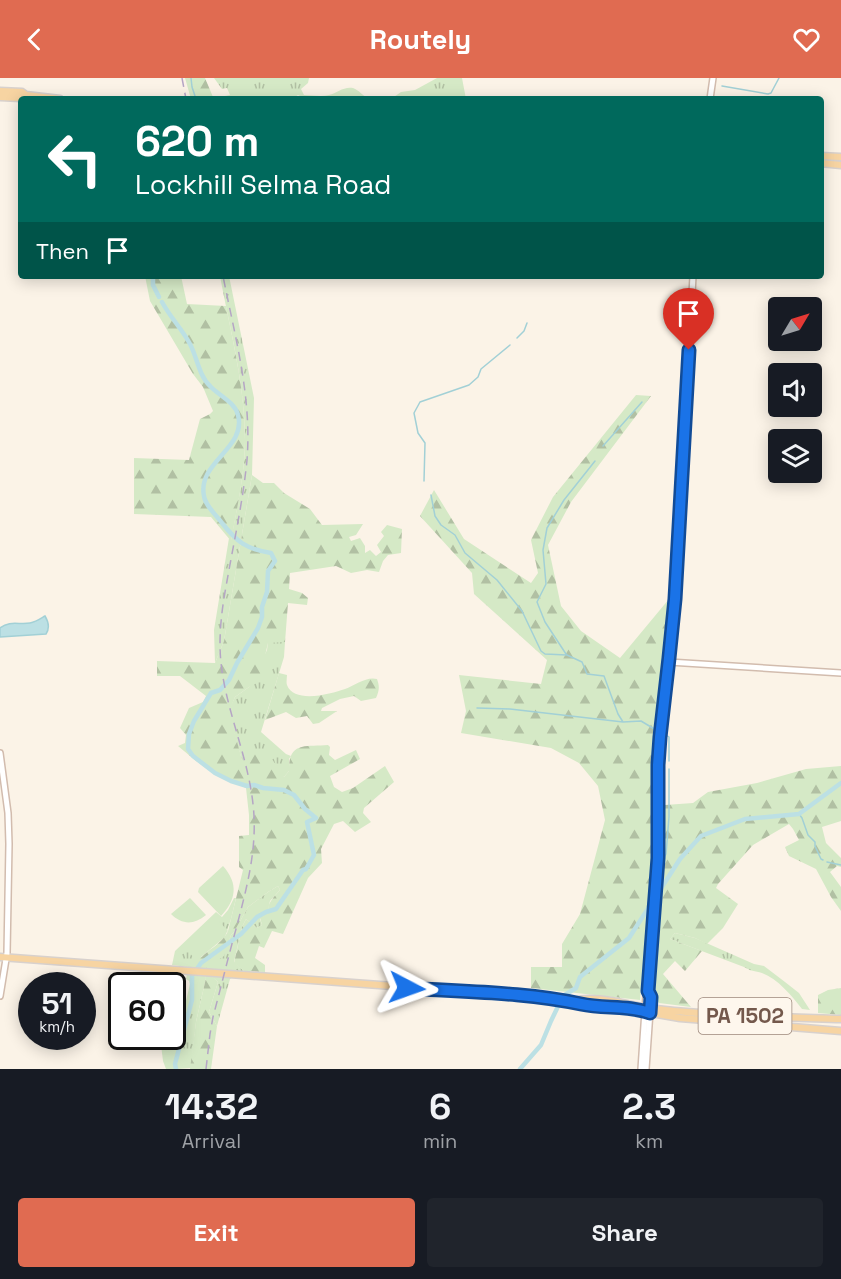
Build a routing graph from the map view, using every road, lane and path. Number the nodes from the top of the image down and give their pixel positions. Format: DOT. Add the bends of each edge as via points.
graph roads {
  1 [pos="713,78"];
  2 [pos="0,91"];
  3 [pos="26,96"];
  4 [pos="710,96"];
  5 [pos="0,97"];
  6 [pos="18,98"];
  7 [pos="824,156"];
  8 [pos="841,157"];
  9 [pos="824,164"];
  10 [pos="841,165"];
  11 [pos="693,279"];
  12 [pos="671,645"];
  13 [pos="669,662"];
  14 [pos="681,663"];
  15 [pos="841,673"];
  16 [pos="668,675"];
  17 [pos="0,753"];
  18 [pos="3,958"];
  19 [pos="649,994"];
  20 [pos="0,996"];
  21 [pos="576,1000"];
  22 [pos="612,1002"];
  23 [pos="596,1005"];
  24 [pos="635,1010"];
  25 [pos="648,1010"];
  26 [pos="662,1013"];
  27 [pos="841,1019"];
  28 [pos="647,1023"];
  29 [pos="841,1031"];
  30 [pos="645,1049"];
  31 [pos="641,1069"];
  32 [pos="646,1069"];
  1 -- 4 [label="main road"];
  2 -- 3 [label="main road" via="22,92"];
  5 -- 6 [label="main road"];
  7 -- 8 [label="main road"];
  9 -- 10 [label="main road"];
  11 -- 12 [label="main road"];
  12 -- 13 [label="main road"];
  12 -- 14 [label="main road" via="673,657"];
  13 -- 14 [label="main road"];
  13 -- 16 [label="main road"];
  14 -- 15 [label="main road"];
  14 -- 16 [label="main road" via="674,664"];
  16 -- 19 [label="main road" via="659,756 658,858"];
  17 -- 18 [label="main road" via="9,833 8,927"];
  18 -- 20 [label="main road"];
  18 -- 21 [label="main road"];
  19 -- 25 [label="main road"];
  19 -- 26 [label="main road"];
  21 -- 22 [label="main road"];
  21 -- 23 [label="main road"];
  22 -- 23 [label="main road"];
  22 -- 25 [label="main road"];
  23 -- 24 [label="main road"];
  24 -- 25 [label="main road"];
  24 -- 28 [label="main road"];
  25 -- 26 [label="main road, PA 1502"];
  25 -- 28 [label="main road"];
  26 -- 27 [label="main road, PA 1502"];
  26 -- 28 [label="main road"];
  26 -- 29 [label="main road, PA 1502"];
  28 -- 30 [label="main road"];
  30 -- 31 [label="main road"];
  30 -- 32 [label="main road"];
}
